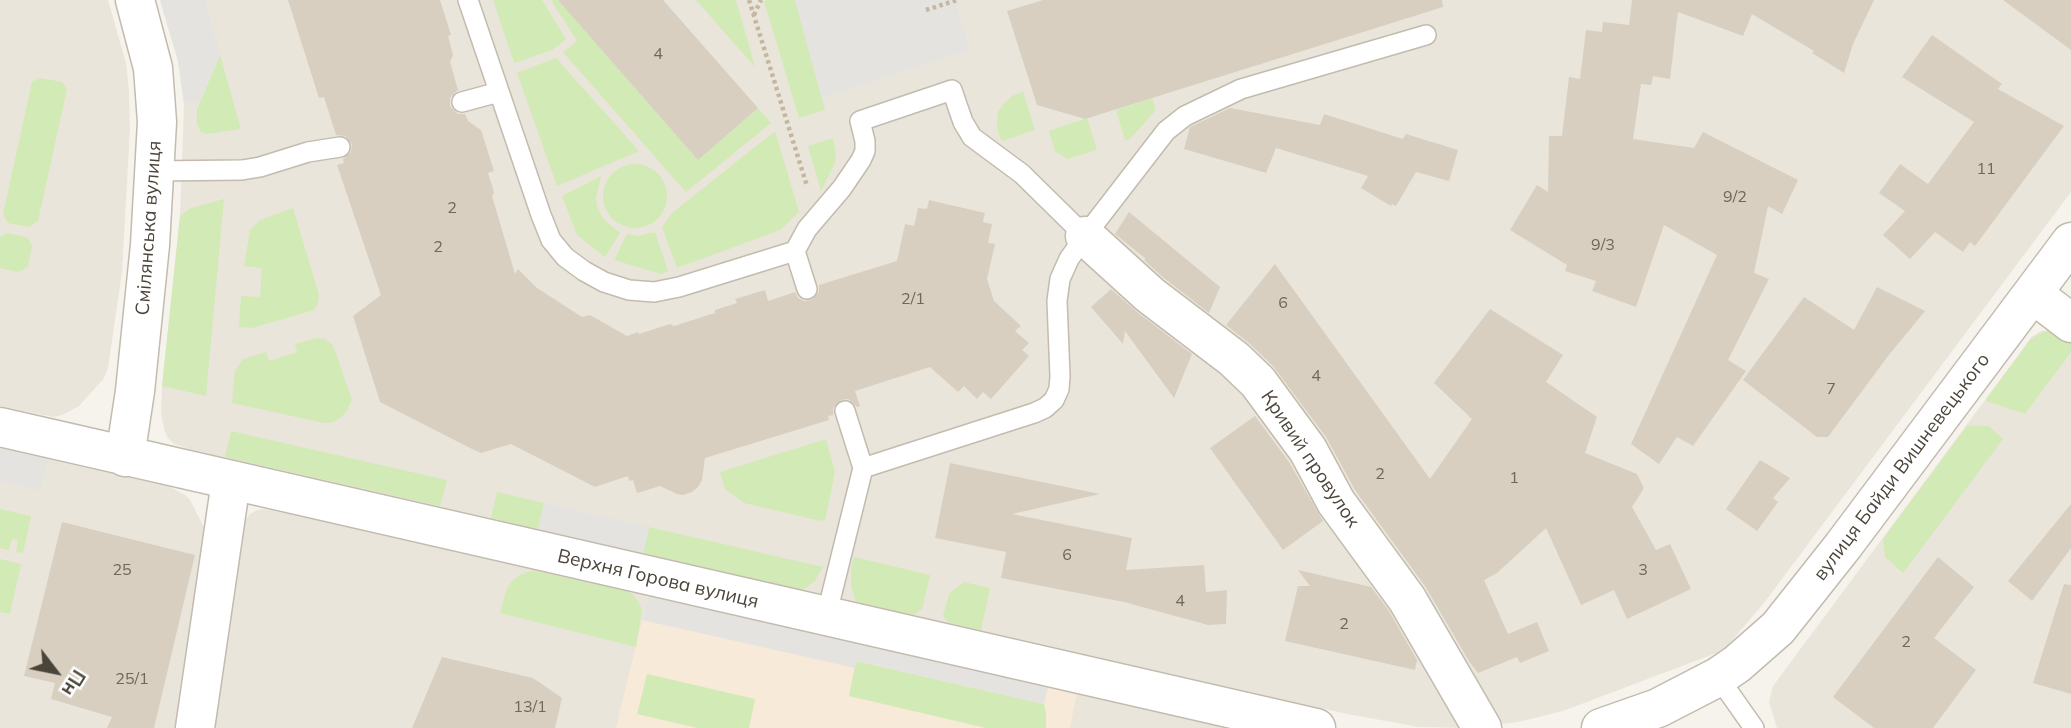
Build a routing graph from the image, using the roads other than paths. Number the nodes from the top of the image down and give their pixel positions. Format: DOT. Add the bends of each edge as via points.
graph roads {
  1 [pos="135,0"];
  2 [pos="468,0"];
  3 [pos="1426,35"];
  4 [pos="499,92"];
  5 [pos="462,102"];
  6 [pos="340,147"];
  7 [pos="155,171"];
  8 [pos="1085,236"];
  9 [pos="2071,242"];
  10 [pos="795,251"];
  11 [pos="807,289"];
  12 [pos="2033,294"];
  13 [pos="2071,323"];
  14 [pos="845,411"];
  15 [pos="0,427"];
  16 [pos="125,457"];
  17 [pos="863,468"];
  18 [pos="231,481"];
  19 [pos="826,617"];
  20 [pos="1718,677"];
  21 [pos="195,728"];
  22 [pos="1316,728"];
  23 [pos="1482,728"];
  24 [pos="1601,728"];
  25 [pos="1754,728"];
  1 -- 7 [label="street, Смілянська вулиця" via="156,90"];
  2 -- 4 [label="lane"];
  3 -- 8 [label="lane" via="1241,89 1185,116 1166,131"];
  4 -- 5 [label="lane"];
  4 -- 10 [label="lane" via="551,240 565,257 594,276 629,290 654,292"];
  6 -- 7 [label="lane" via="242,170"];
  7 -- 16 [label="street, Смілянська вулиця"];
  8 -- 10 [label="lane" via="1022,174 972,137 952,90 860,121 865,150"];
  8 -- 17 [label="lane" via="1060,279 1060,376 1054,400 1034,413"];
  8 -- 23 [label="street, Кривий провулок" via="1258,382 1308,450 1336,502 1408,599"];
  9 -- 12 [label="street, вулиця Байди Вишневецького"];
  10 -- 11 [label="lane"];
  12 -- 13 [label="street"];
  12 -- 20 [label="street, вулиця Байди Вишневецького" via="1778,628"];
  14 -- 17 [label="lane"];
  15 -- 16 [label="street, Верхня Горова вулиця"];
  16 -- 18 [label="street, Верхня Горова вулиця"];
  17 -- 19 [label="lane"];
  18 -- 19 [label="street, Верхня Горова вулиця"];
  18 -- 21 [label="street"];
  19 -- 22 [label="street, Верхня Горова вулиця"];
  20 -- 24 [label="street" via="1658,708"];
  20 -- 25 [label="lane"];
}
